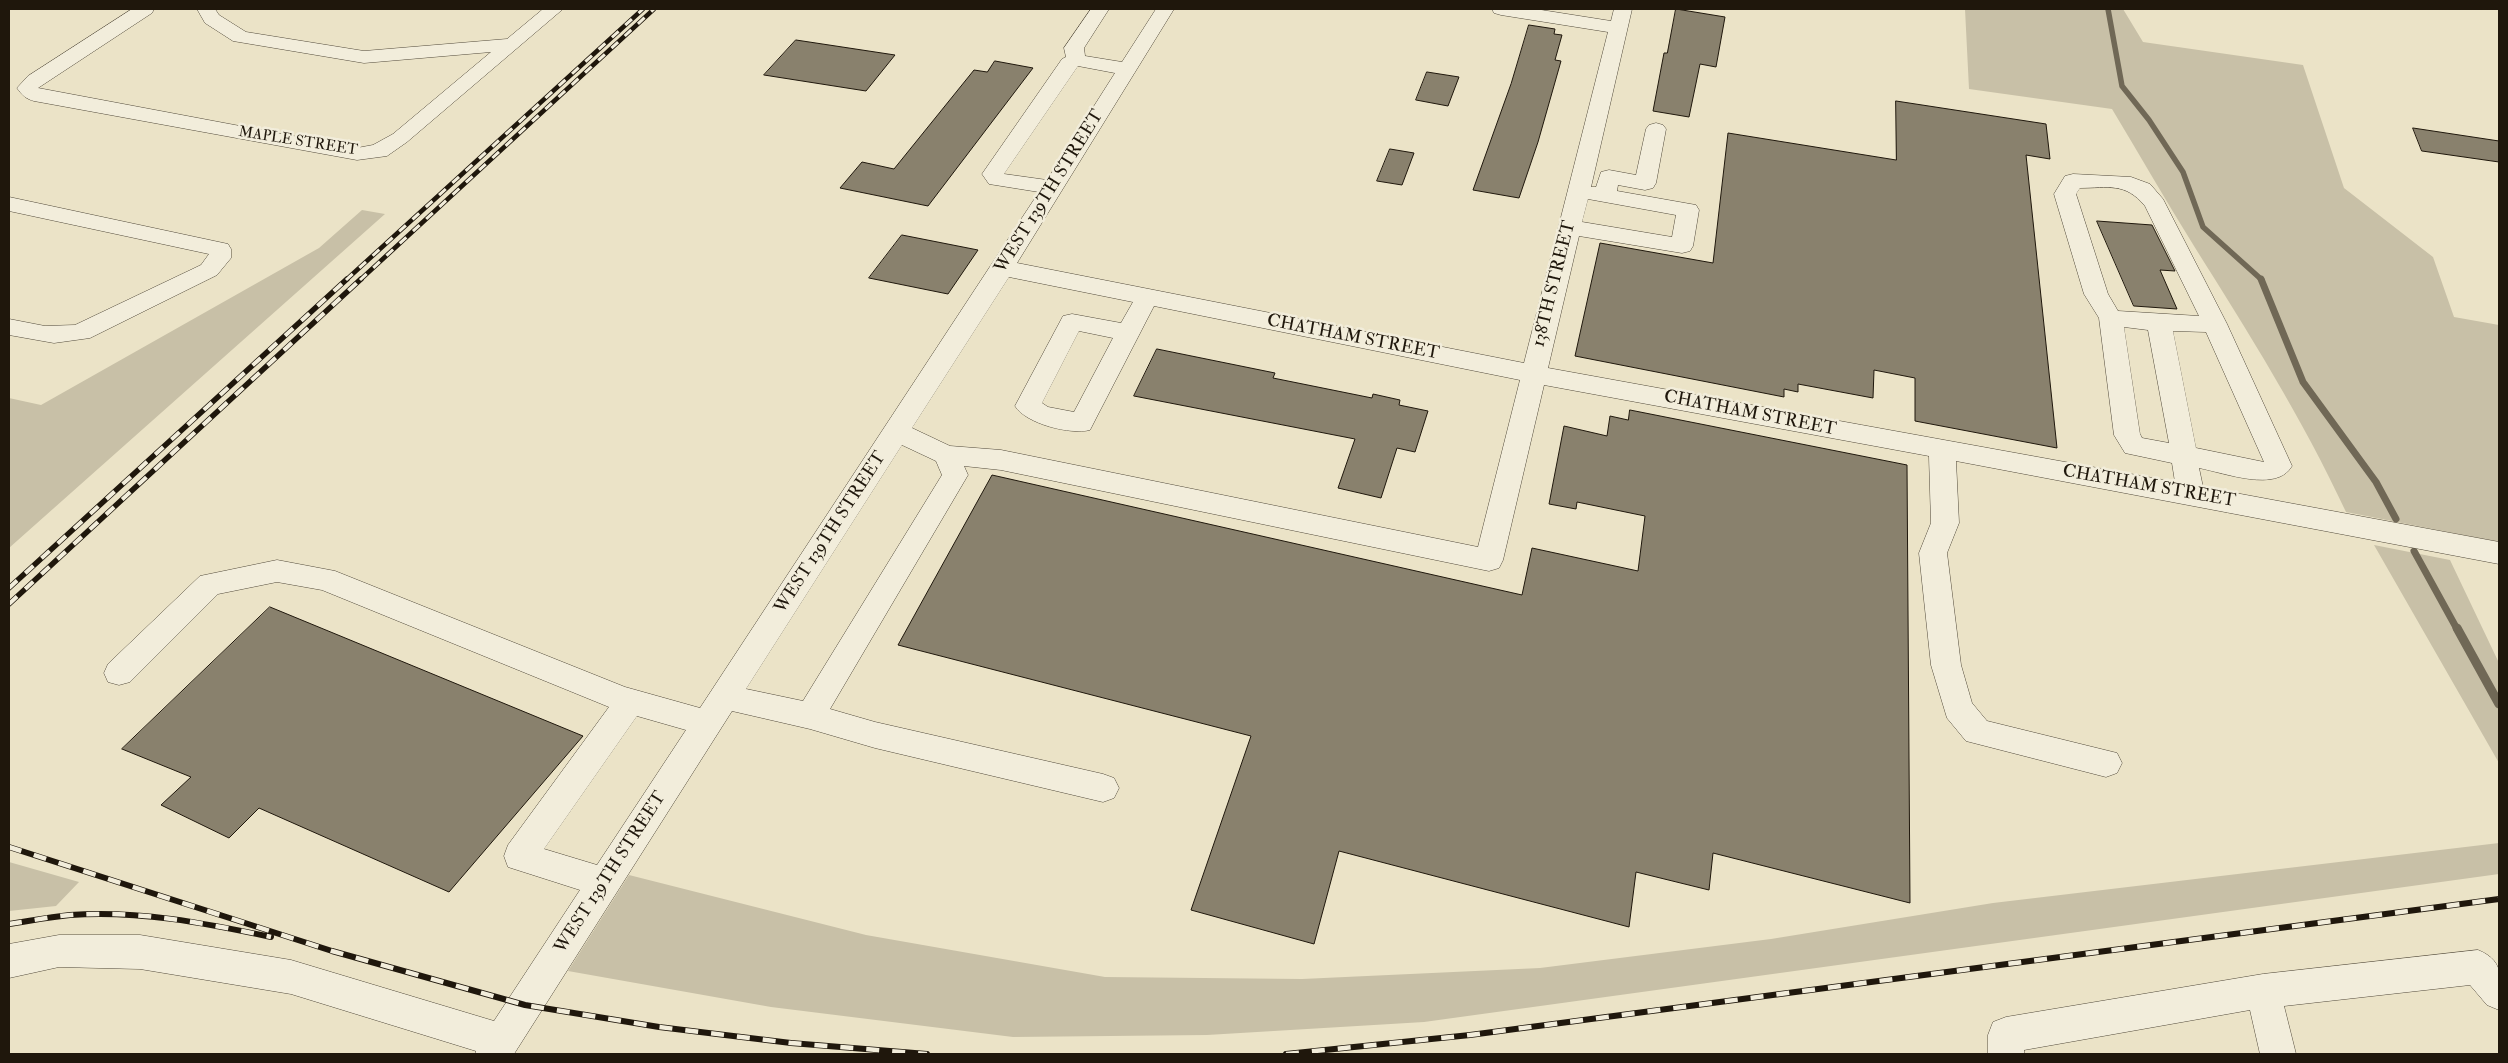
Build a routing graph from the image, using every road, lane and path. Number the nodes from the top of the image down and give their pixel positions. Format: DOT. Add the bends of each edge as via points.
graph roads {
  1 [pos="145,9"];
  2 [pos="206,9"];
  3 [pos="554,9"];
  4 [pos="1100,9"];
  5 [pos="1165,9"];
  6 [pos="1502,9"];
  7 [pos="1562,14"];
  8 [pos="1620,18"];
  9 [pos="512,44"];
  10 [pos="1076,60"];
  11 [pos="1128,69"];
  12 [pos="1656,130"];
  13 [pos="1053,188"];
  14 [pos="1578,191"];
  15 [pos="1605,196"];
  16 [pos="9,204"];
  17 [pos="1569,227"];
  18 [pos="1002,268"];
  19 [pos="1147,297"];
  20 [pos="2111,318"];
  21 [pos="2159,323"];
  22 [pos="2215,324"];
  23 [pos="9,327"];
  24 [pos="1128,333"];
  25 [pos="1534,374"];
  26 [pos="897,432"];
  27 [pos="1942,450"];
  28 [pos="946,455"];
  29 [pos="2184,456"];
  30 [pos="2191,495"];
  31 [pos="2499,554"];
  32 [pos="120,673"];
  33 [pos="725,696"];
  34 [pos="630,701"];
  35 [pos="810,716"];
  36 [pos="707,723"];
  37 [pos="2106,763"];
  38 [pos="1102,788"];
  39 [pos="605,882"];
  40 [pos="9,960"];
  41 [pos="2262,991"];
  42 [pos="2499,993"];
  43 [pos="497,1048"];
  44 [pos="2006,1054"];
  45 [pos="2278,1054"];
  1 -- 9 [label="street, MAPLE STREET" via="34,80 27,88 34,95 356,154 379,151 400,138"];
  2 -- 9 [label="street" via="212,19 240,37 364,57"];
  3 -- 9 [label="street, MAPLE STREET"];
  4 -- 10 [label="street" via="1074,48"];
  5 -- 11 [label="street, WEST 139TH STREET"];
  6 -- 7 [label="street"];
  7 -- 8 [label="street"];
  8 -- 14 [label="street, 138TH STREET"];
  10 -- 11 [label="street"];
  10 -- 13 [label="street" via="1069,63 993,174 997,179"];
  11 -- 13 [label="street, WEST 139TH STREET"];
  12 -- 15 [label="street" via="1645,183 1609,177"];
  13 -- 18 [label="street, WEST 139TH STREET"];
  14 -- 15 [label="street"];
  14 -- 17 [label="street, 138TH STREET"];
  15 -- 17 [label="street" via="1688,210 1682,246"];
  16 -- 23 [label="street" via="220,249 220,258 209,270 81,332 43,335"];
  17 -- 25 [label="street, 138TH STREET"];
  18 -- 19 [label="street, CHATHAM STREET"];
  18 -- 26 [label="street, WEST 139TH STREET"];
  19 -- 24 [label="street"];
  19 -- 25 [label="street, CHATHAM STREET"];
  20 -- 21 [label="street"];
  20 -- 22 [label="street" via="2096,294 2065,194 2073,181 2123,182 2142,190 2155,204"];
  20 -- 29 [label="street" via="2127,434 2134,446"];
  21 -- 22 [label="street"];
  21 -- 29 [label="street"];
  22 -- 29 [label="street" via="2279,466 2268,472"];
  24 -- 24 [label="street" via="1081,424 1042,415 1028,406 1072,322"];
  25 -- 27 [label="street, CHATHAM STREET"];
  25 -- 28 [label="street, 138TH STREET" via="1489,560 1001,460"];
  26 -- 28 [label="street"];
  26 -- 33 [label="street, WEST 139TH STREET"];
  27 -- 30 [label="street, CHATHAM STREET"];
  27 -- 37 [label="street" via="1945,523 1933,553 1946,664 1958,709 1977,732"];
  28 -- 35 [label="street" via="955,475"];
  29 -- 30 [label="street"];
  30 -- 31 [label="street, CHATHAM STREET"];
  32 -- 34 [label="street" via="210,584 277,571 324,579"];
  33 -- 35 [label="street"];
  33 -- 36 [label="street, WEST 139TH STREET"];
  34 -- 36 [label="street"];
  34 -- 39 [label="street" via="520,856"];
  35 -- 38 [label="street"];
  36 -- 39 [label="street, WEST 139TH STREET"];
  39 -- 43 [label="street, WEST 139TH STREET"];
  40 -- 43 [label="street" via="58,951 140,952 291,977"];
  41 -- 42 [label="street" via="2478,967"];
  41 -- 44 [label="street" via="2006,1035"];
  41 -- 45 [label="street"];
}
